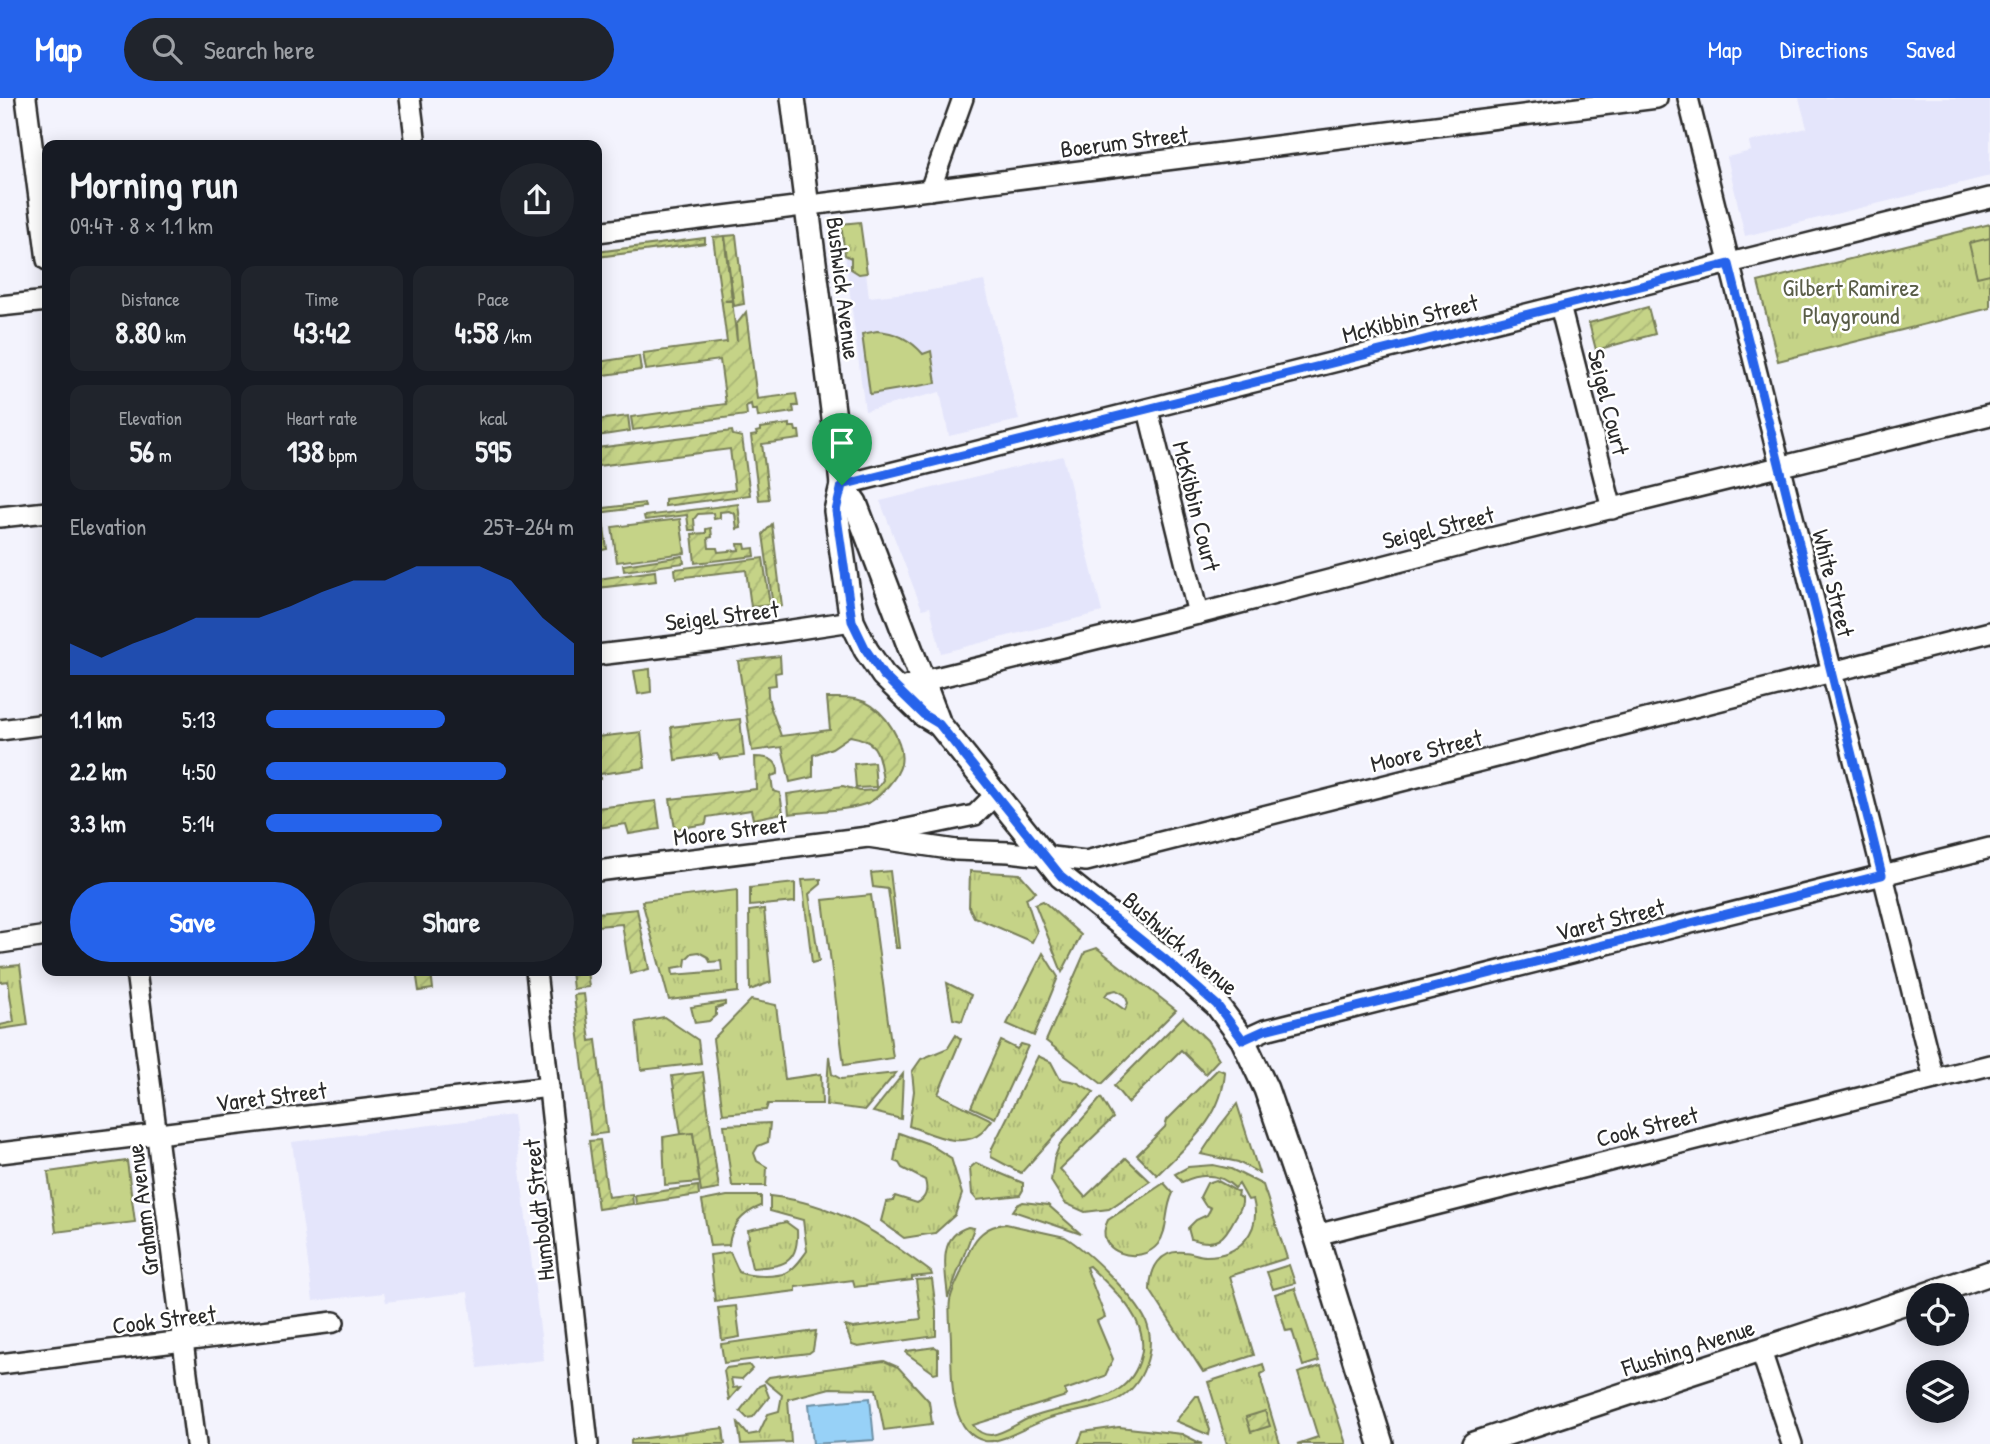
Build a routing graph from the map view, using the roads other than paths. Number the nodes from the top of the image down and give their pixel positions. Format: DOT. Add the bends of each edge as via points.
graph roads {
  1 [pos="26,98"];
  2 [pos="410,98"];
  3 [pos="793,98"];
  4 [pos="963,98"];
  5 [pos="1657,98"];
  6 [pos="1688,98"];
  7 [pos="415,140"];
  8 [pos="930,190"];
  9 [pos="1990,198"];
  10 [pos="806,205"];
  11 [pos="42,221"];
  12 [pos="602,231"];
  13 [pos="1729,264"];
  14 [pos="42,302"];
  15 [pos="0,306"];
  16 [pos="1560,306"];
  17 [pos="1148,410"];
  18 [pos="1990,415"];
  19 [pos="1780,468"];
  20 [pos="842,485"];
  21 [pos="1612,509"];
  22 [pos="42,513"];
  23 [pos="0,517"];
  24 [pos="1198,614"];
  25 [pos="852,621"];
  26 [pos="1990,632"];
  27 [pos="602,654"];
  28 [pos="1831,672"];
  29 [pos="923,681"];
  30 [pos="899,690"];
  31 [pos="939,724"];
  32 [pos="42,725"];
  33 [pos="0,730"];
  34 [pos="995,795"];
  35 [pos="869,837"];
  36 [pos="1990,848"];
  37 [pos="1044,857"];
  38 [pos="602,870"];
  39 [pos="1882,875"];
  40 [pos="42,937"];
  41 [pos="0,943"];
  42 [pos="137,976"];
  43 [pos="537,976"];
  44 [pos="1243,1040"];
  45 [pos="1990,1065"];
  46 [pos="1934,1079"];
  47 [pos="549,1087"];
  48 [pos="158,1134"];
  49 [pos="0,1153"];
  50 [pos="1316,1236"];
  51 [pos="1990,1273"];
  52 [pos="1961,1283"];
  53 [pos="1906,1302"];
  54 [pos="334,1322"];
  55 [pos="182,1342"];
  56 [pos="1761,1351"];
  57 [pos="0,1364"];
  58 [pos="196,1444"];
  59 [pos="588,1444"];
  60 [pos="1381,1444"];
  61 [pos="1474,1444"];
  62 [pos="1792,1444"];
  1 -- 11 [label="street"];
  2 -- 7 [label="street"];
  3 -- 10 [label="main road, Bushwick Avenue"];
  4 -- 8 [label="street"];
  5 -- 8 [label="street, Boerum Street"];
  6 -- 13 [label="street, White Street"];
  8 -- 10 [label="street, Boerum Street"];
  9 -- 13 [label="street, McKibbin Street"];
  10 -- 12 [label="street, Boerum Street"];
  10 -- 20 [label="main road, Bushwick Avenue"];
  13 -- 16 [label="street, McKibbin Street"];
  13 -- 19 [label="street, White Street"];
  14 -- 15 [label="street"];
  16 -- 17 [label="street, McKibbin Street"];
  16 -- 21 [label="street, Seigel Court"];
  17 -- 20 [label="street, McKibbin Street"];
  17 -- 24 [label="street, McKibbin Court"];
  18 -- 19 [label="street, Seigel Street"];
  19 -- 21 [label="street, Seigel Street"];
  19 -- 28 [label="street, White Street"];
  20 -- 25 [label="main road, Bushwick Avenue" via="836,511"];
  20 -- 29 [label="main road, Bushwick Avenue" via="859,512"];
  21 -- 24 [label="street, Seigel Street"];
  22 -- 23 [label="street"];
  24 -- 29 [label="street, Seigel Street"];
  25 -- 27 [label="street, Seigel Street"];
  25 -- 30 [label="main road, Bushwick Avenue" via="883,675"];
  26 -- 28 [label="street, Moore Street"];
  28 -- 37 [label="street, Moore Street" via="1086,861"];
  28 -- 39 [label="street, White Street"];
  29 -- 30 [label="street, Seigel Street"];
  29 -- 31 [label="main road, Bushwick Avenue"];
  30 -- 31 [label="main road, Bushwick Avenue"];
  31 -- 34 [label="main road, Bushwick Avenue"];
  32 -- 33 [label="street"];
  34 -- 35 [label="street, Moore Street" via="975,815"];
  34 -- 37 [label="main road, Bushwick Avenue"];
  35 -- 37 [label="street, Moore Street"];
  35 -- 38 [label="street, Moore Street"];
  36 -- 39 [label="street, Varet Street"];
  37 -- 44 [label="main road, Bushwick Avenue" via="1217,1005"];
  39 -- 44 [label="street, Varet Street" via="1265,1030"];
  39 -- 46 [label="street, White Street"];
  40 -- 41 [label="street"];
  42 -- 48 [label="street, Graham Avenue"];
  43 -- 47 [label="street, Humboldt Street"];
  44 -- 50 [label="main road, Bushwick Avenue" via="1266,1089"];
  45 -- 46 [label="street, Cook Street"];
  46 -- 50 [label="street, Cook Street"];
  47 -- 48 [label="street, Varet Street"];
  47 -- 59 [label="street, Humboldt Street"];
  48 -- 49 [label="street, Varet Street"];
  48 -- 55 [label="street, Graham Avenue"];
  50 -- 60 [label="main road, Bushwick Avenue"];
  51 -- 52 [label="main road"];
  53 -- 56 [label="main road, Flushing Avenue"];
  54 -- 55 [label="street, Cook Street"];
  55 -- 57 [label="street, Cook Street"];
  55 -- 58 [label="street, Graham Avenue"];
  56 -- 61 [label="main road, Flushing Avenue"];
  56 -- 62 [label="street"];
}
